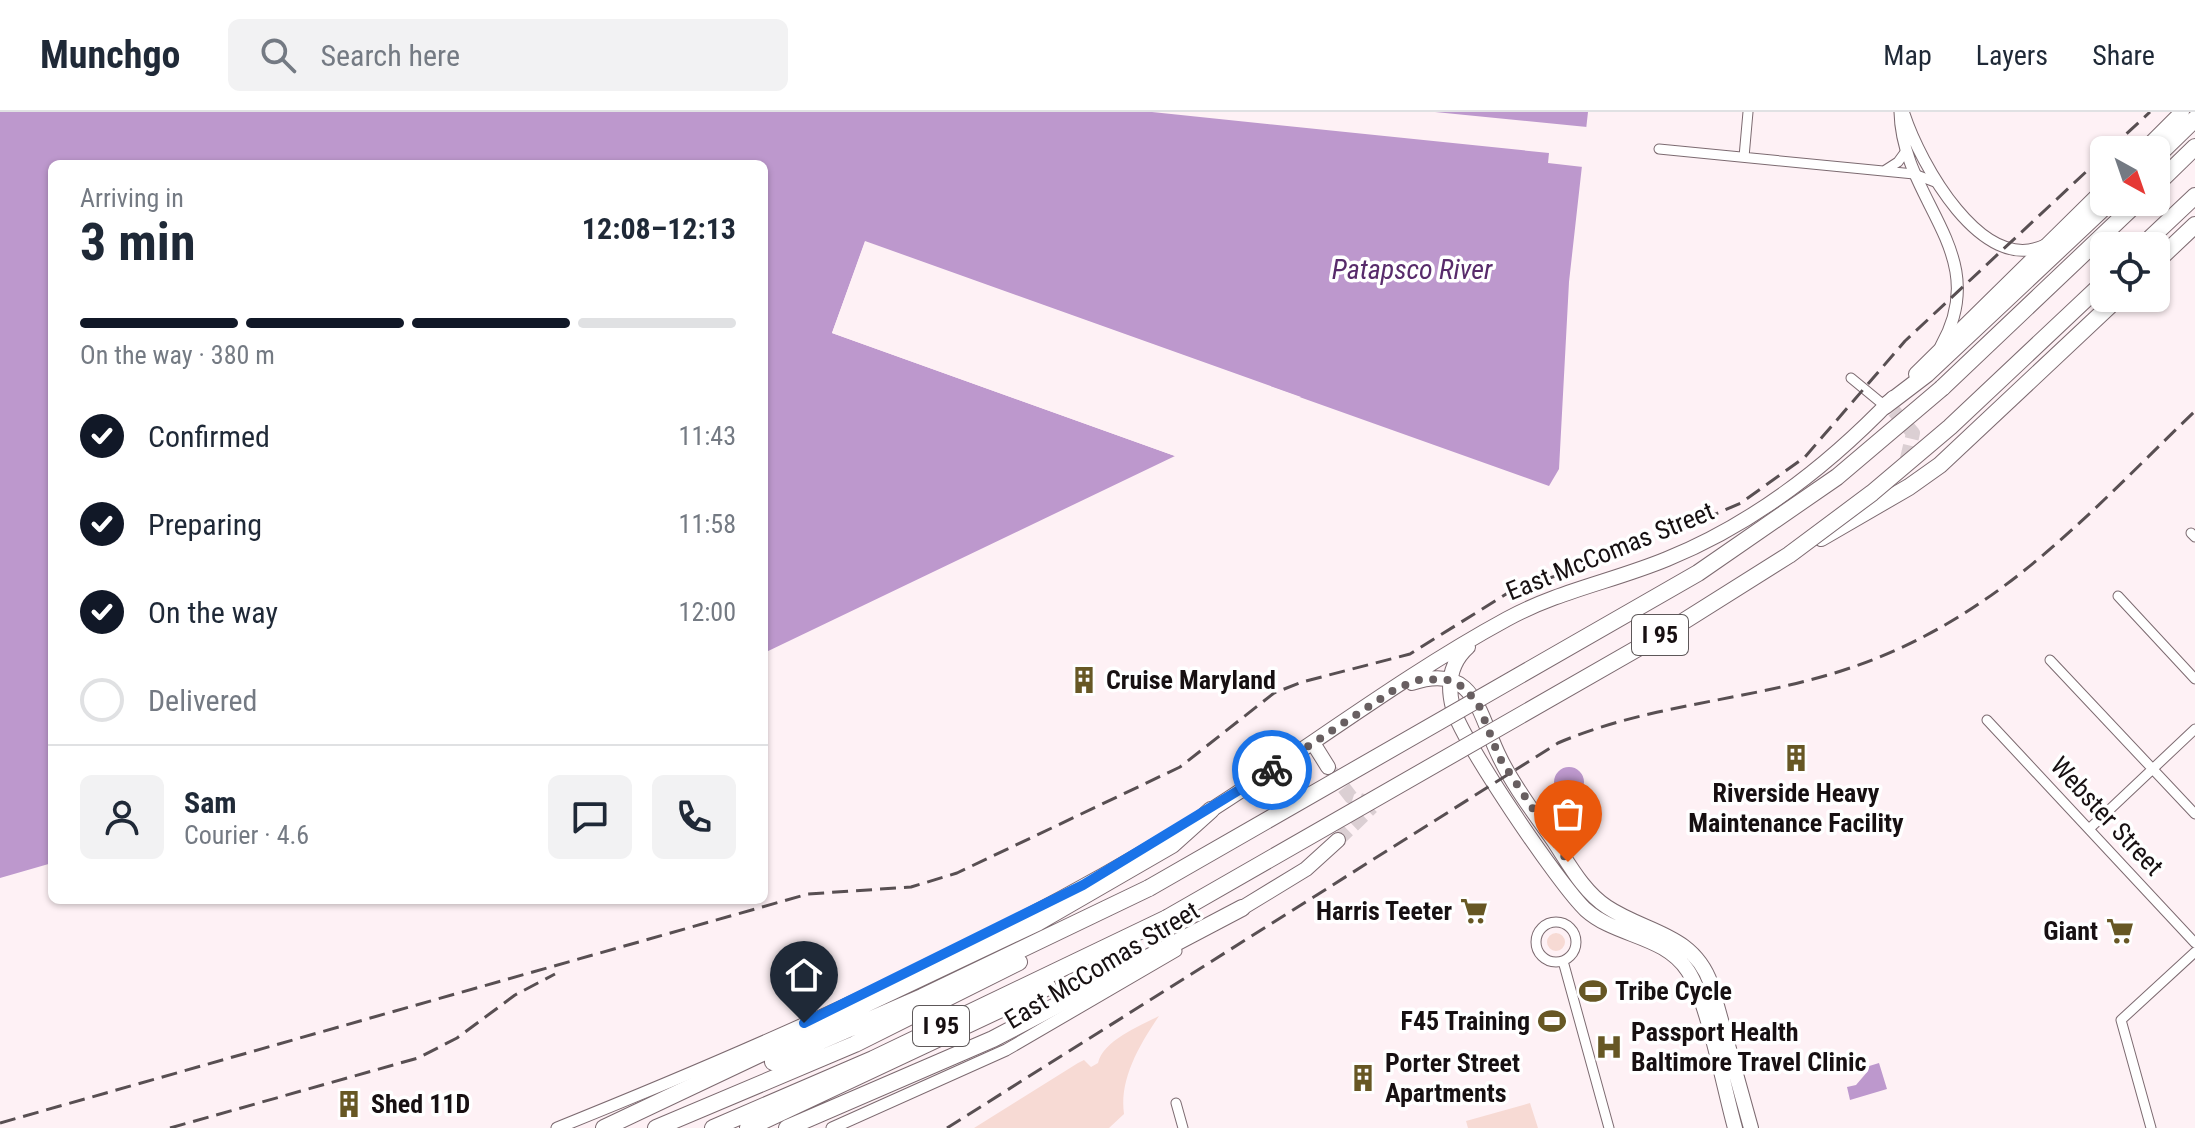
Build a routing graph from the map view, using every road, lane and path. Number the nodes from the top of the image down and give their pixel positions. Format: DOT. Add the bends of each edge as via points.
graph roads {
  1 [pos="1748,112"];
  2 [pos="1902,112"];
  3 [pos="2182,112"];
  4 [pos="2195,119"];
  5 [pos="2158,136"];
  6 [pos="2170,143"];
  7 [pos="2195,147"];
  8 [pos="1659,149"];
  9 [pos="1906,151"];
  10 [pos="1744,157"];
  11 [pos="1884,171"];
  12 [pos="2170,171"];
  13 [pos="1914,174"];
  14 [pos="1935,182"];
  15 [pos="2195,196"];
  16 [pos="2090,203"];
  17 [pos="2095,216"];
  18 [pos="2123,216"];
  19 [pos="2195,225"];
  20 [pos="2157,232"];
  21 [pos="2052,240"];
  22 [pos="2170,249"];
  23 [pos="2090,295"];
  24 [pos="2103,312"];
  25 [pos="1937,353"];
  26 [pos="1851,378"];
  27 [pos="1890,409"];
  28 [pos="1821,538"];
  29 [pos="2118,596"];
  30 [pos="1483,633"];
  31 [pos="2050,660"];
  32 [pos="2195,679"];
  33 [pos="1450,680"];
  34 [pos="1397,688"];
  35 [pos="1987,720"];
  36 [pos="2195,729"];
  37 [pos="1313,743"];
  38 [pos="1328,767"];
  39 [pos="2152,769"];
  40 [pos="1211,810"];
  41 [pos="2195,814"];
  42 [pos="2089,829"];
  43 [pos="1338,840"];
  44 [pos="1149,888"];
  45 [pos="1242,908"];
  46 [pos="1167,918"];
  47 [pos="2195,943"];
  48 [pos="2195,952"];
  49 [pos="1563,961"];
  50 [pos="1176,1103"];
  51 [pos="557,1128"];
  52 [pos="606,1128"];
  53 [pos="656,1128"];
  54 [pos="713,1128"];
  55 [pos="748,1128"];
  56 [pos="787,1128"];
  57 [pos="832,1128"];
  58 [pos="1183,1128"];
  59 [pos="1609,1128"];
  60 [pos="1735,1128"];
  61 [pos="1751,1128"];
  62 [pos="2151,1128"];
  1 -- 10 [label="street"];
  2 -- 9 [label="street"];
  2 -- 14 [label="street"];
  3 -- 5 [label="main road"];
  4 -- 6 [label="highway"];
  7 -- 12 [label="highway"];
  8 -- 10 [label="street"];
  9 -- 11 [label="street"];
  9 -- 13 [label="street"];
  10 -- 11 [label="street"];
  11 -- 13 [label="street"];
  13 -- 14 [label="street"];
  13 -- 25 [label="street" via="1951,244 1958,273 1955,316"];
  14 -- 21 [label="street" via="1998,246 2015,252"];
  15 -- 20 [label="highway"];
  16 -- 21 [label="main road, East McComas Street"];
  17 -- 27 [label="highway"];
  18 -- 44 [label="highway, I 95, bridge" via="1898,426 1754,536 1612,624"];
  19 -- 22 [label="highway"];
  21 -- 25 [label="main road, East McComas Street"];
  23 -- 46 [label="highway, I 95, bridge" via="1923,450 1789,555 1673,628"];
  24 -- 28 [label="highway" via="1930,473"];
  25 -- 27 [label="main road, East McComas Street"];
  26 -- 27 [label="street"];
  27 -- 30 [label="main road, East McComas Street" via="1803,479 1718,535 1654,564 1536,605"];
  29 -- 32 [label="street"];
  30 -- 33 [label="main road" via="1459,656"];
  30 -- 34 [label="main road, East McComas Street"];
  31 -- 39 [label="street"];
  33 -- 34 [label="main road" via="1422,679"];
  33 -- 60 [label="main road" via="1459,722 1573,896 1607,924 1670,951 1689,972"];
  33 -- 61 [label="main road" via="1478,703 1499,757 1583,885 1619,914 1676,939 1701,963"];
  34 -- 37 [label="main road, East McComas Street"];
  35 -- 42 [label="street, Webster Street"];
  36 -- 39 [label="street"];
  37 -- 38 [label="main road"];
  37 -- 40 [label="main road, East McComas Street"];
  39 -- 41 [label="street"];
  39 -- 42 [label="street"];
  40 -- 51 [label="street, East McComas Street" via="1083,885 816,1018"];
  40 -- 52 [label="highway" via="1172,845 1037,923"];
  42 -- 47 [label="street, Webster Street"];
  43 -- 45 [label="main road, East McComas Street" via="1306,869"];
  44 -- 52 [label="highway, I 95" via="878,1017"];
  44 -- 53 [label="highway, I 95" via="1080,931 894,1025"];
  45 -- 56 [label="highway" via="993,1039"];
  45 -- 57 [label="street, East McComas Street" via="1027,1038"];
  46 -- 54 [label="highway, I 95" via="873,1059"];
  46 -- 55 [label="highway, I 95" via="1077,973"];
  48 -- 62 [label="street" via="2121,1020"];
  49 -- 49 [label="street" via="1574,951 1575,935 1568,926 1551,922 1538,934 1538,951 1546,959"];
  49 -- 59 [label="street"];
  50 -- 58 [label="street"];
}
